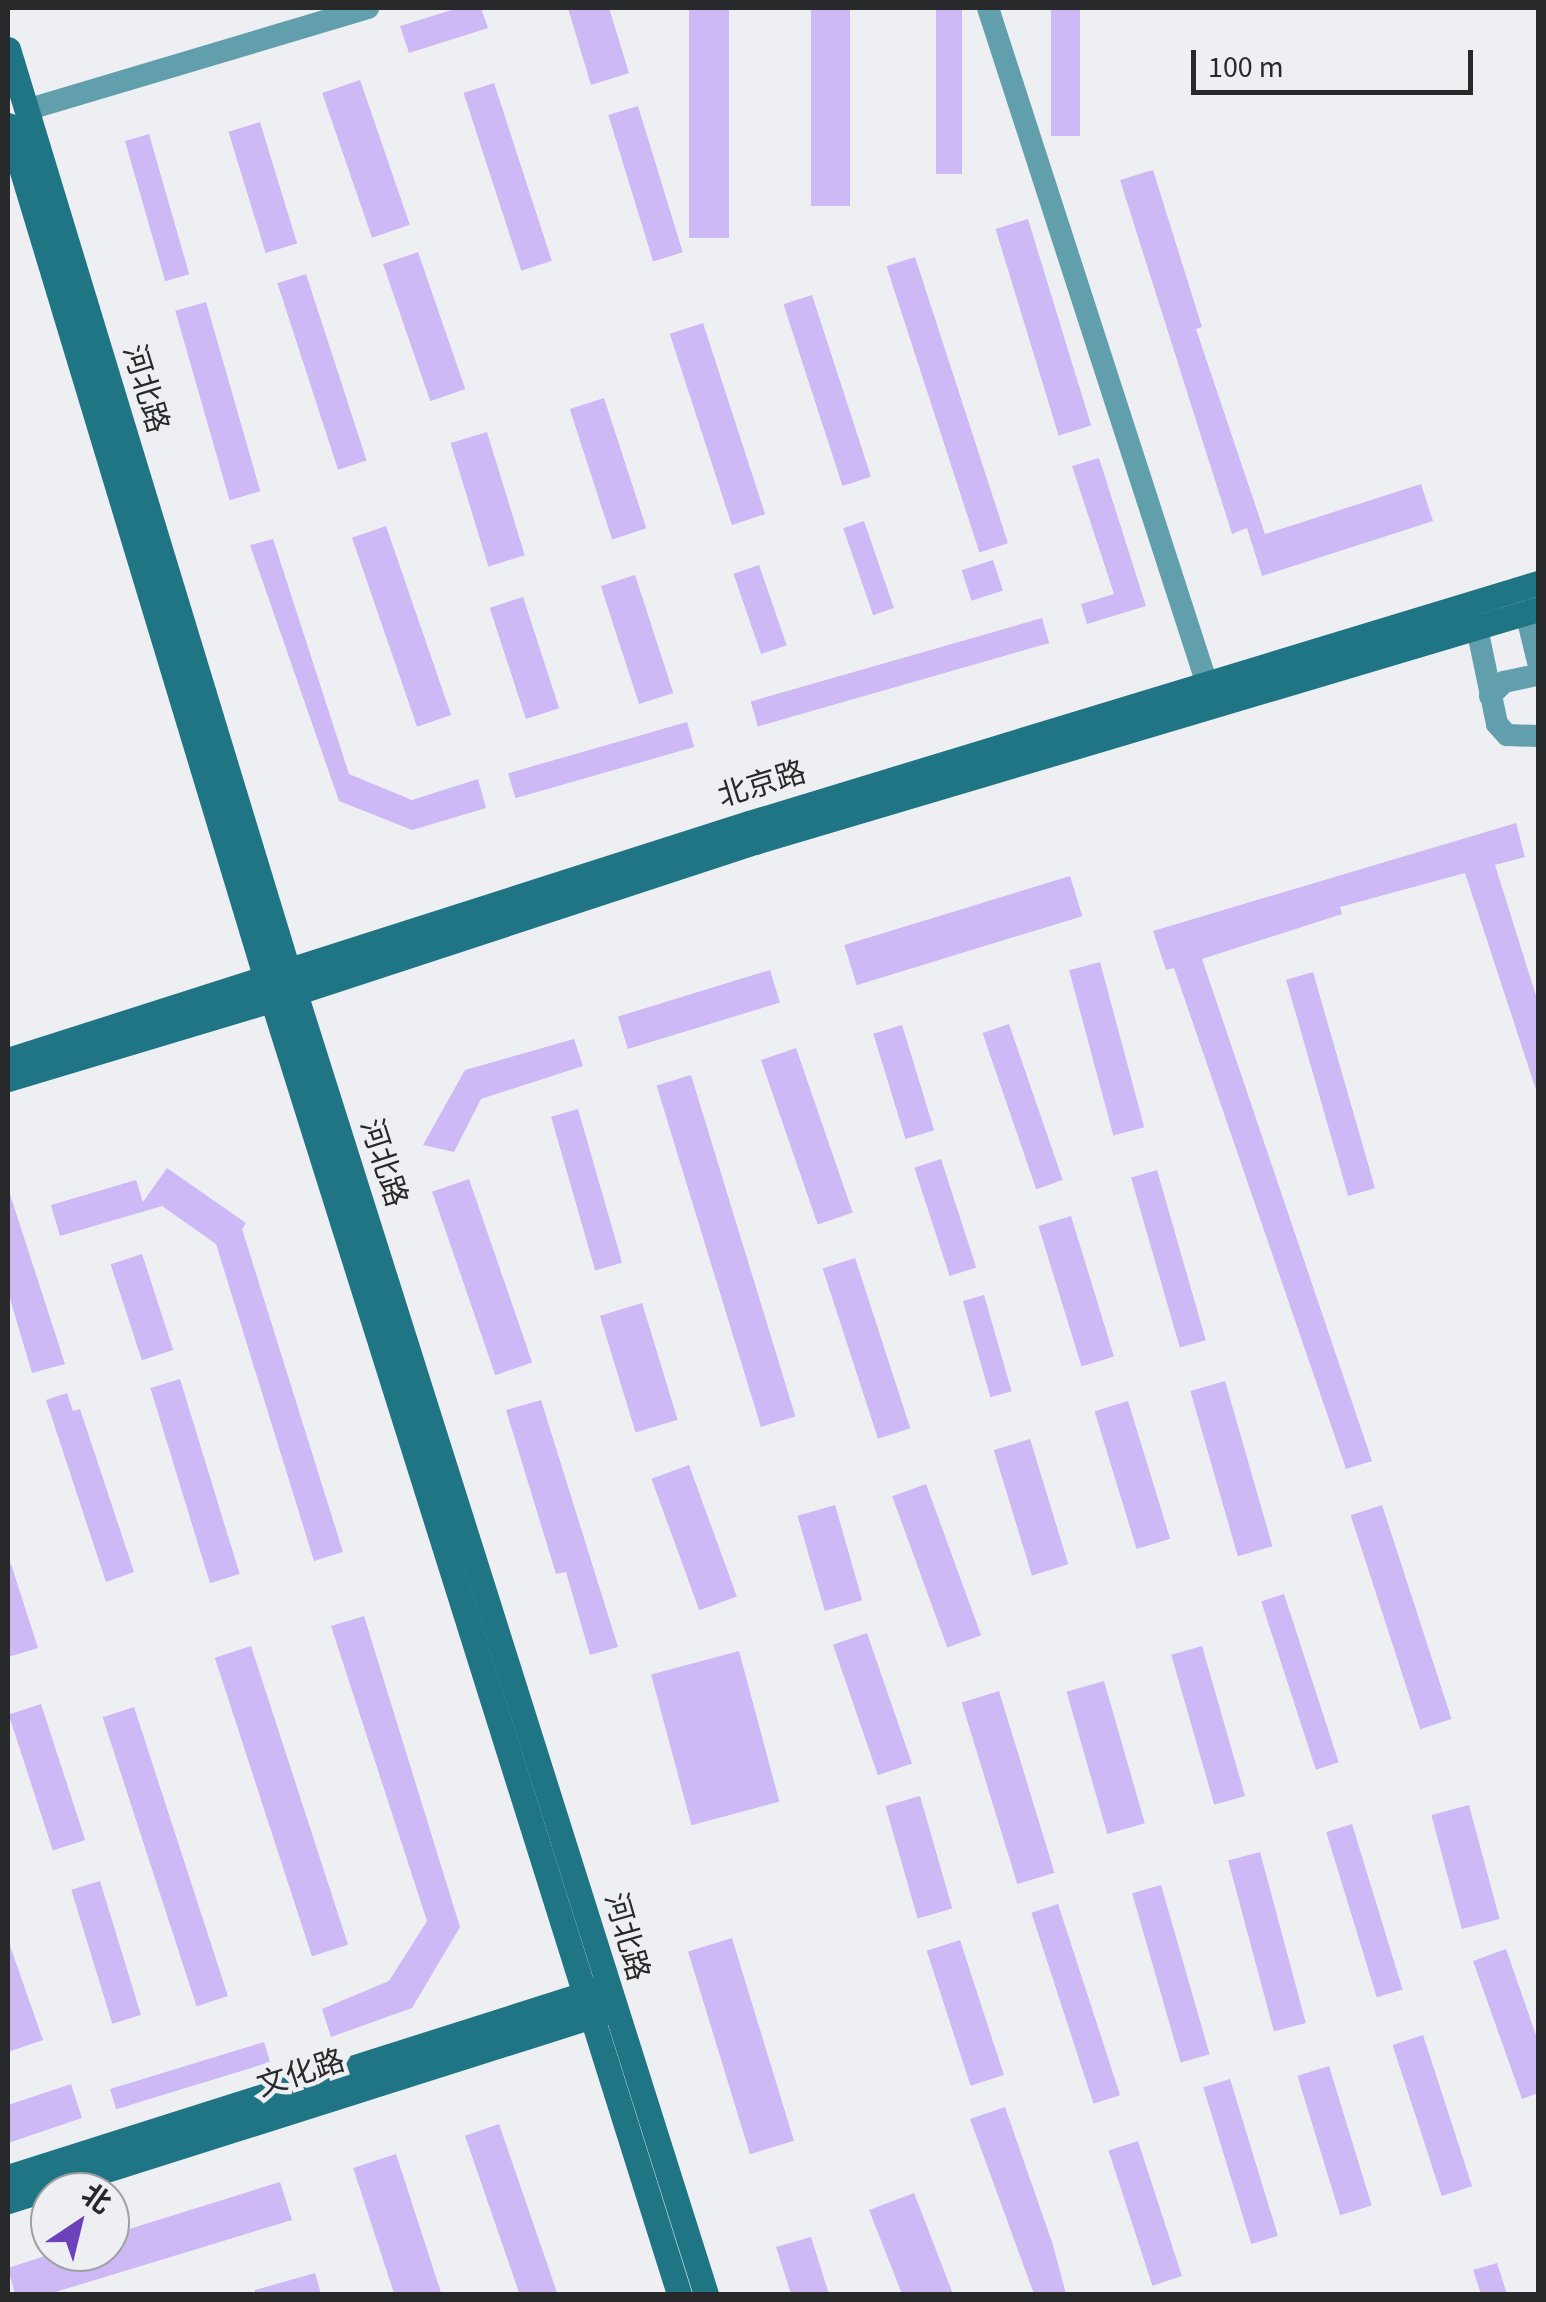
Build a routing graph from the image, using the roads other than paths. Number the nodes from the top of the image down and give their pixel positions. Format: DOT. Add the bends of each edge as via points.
graph roads {
  1 [pos="368,8"];
  2 [pos="988,8"];
  3 [pos="8,49"];
  4 [pos="17,118"];
  5 [pos="1538,584"];
  6 [pos="1532,611"];
  7 [pos="1477,628"];
  8 [pos="1538,662"];
  9 [pos="1538,674"];
  10 [pos="1208,687"];
  11 [pos="1490,696"];
  12 [pos="1538,736"];
  13 [pos="280,985"];
  14 [pos="8,1060"];
  15 [pos="8,1079"];
  16 [pos="599,2002"];
  17 [pos="8,2177"];
  18 [pos="8,2201"];
  19 [pos="679,2294"];
  20 [pos="706,2294"];
  1 -- 4 [label="street"];
  2 -- 10 [label="street"];
  3 -- 4 [label="street, 河北路"];
  4 -- 13 [label="street, 河北路"];
  5 -- 10 [label="street, 北京路"];
  6 -- 7 [label="street, 北京路"];
  6 -- 8 [label="street"];
  7 -- 11 [label="street"];
  7 -- 13 [label="street, 北京路"];
  9 -- 11 [label="street" via="1504,682"];
  10 -- 13 [label="street, 北京路" via="749,822"];
  11 -- 12 [label="street" via="1507,735"];
  13 -- 14 [label="street, 北京路"];
  13 -- 15 [label="street, 北京路"];
  13 -- 16 [label="street, 河北路"];
  16 -- 17 [label="street, 文化路"];
  16 -- 18 [label="street, 文化路"];
  16 -- 19 [label="street, 河北路"];
  16 -- 20 [label="street, 河北路"];
}
